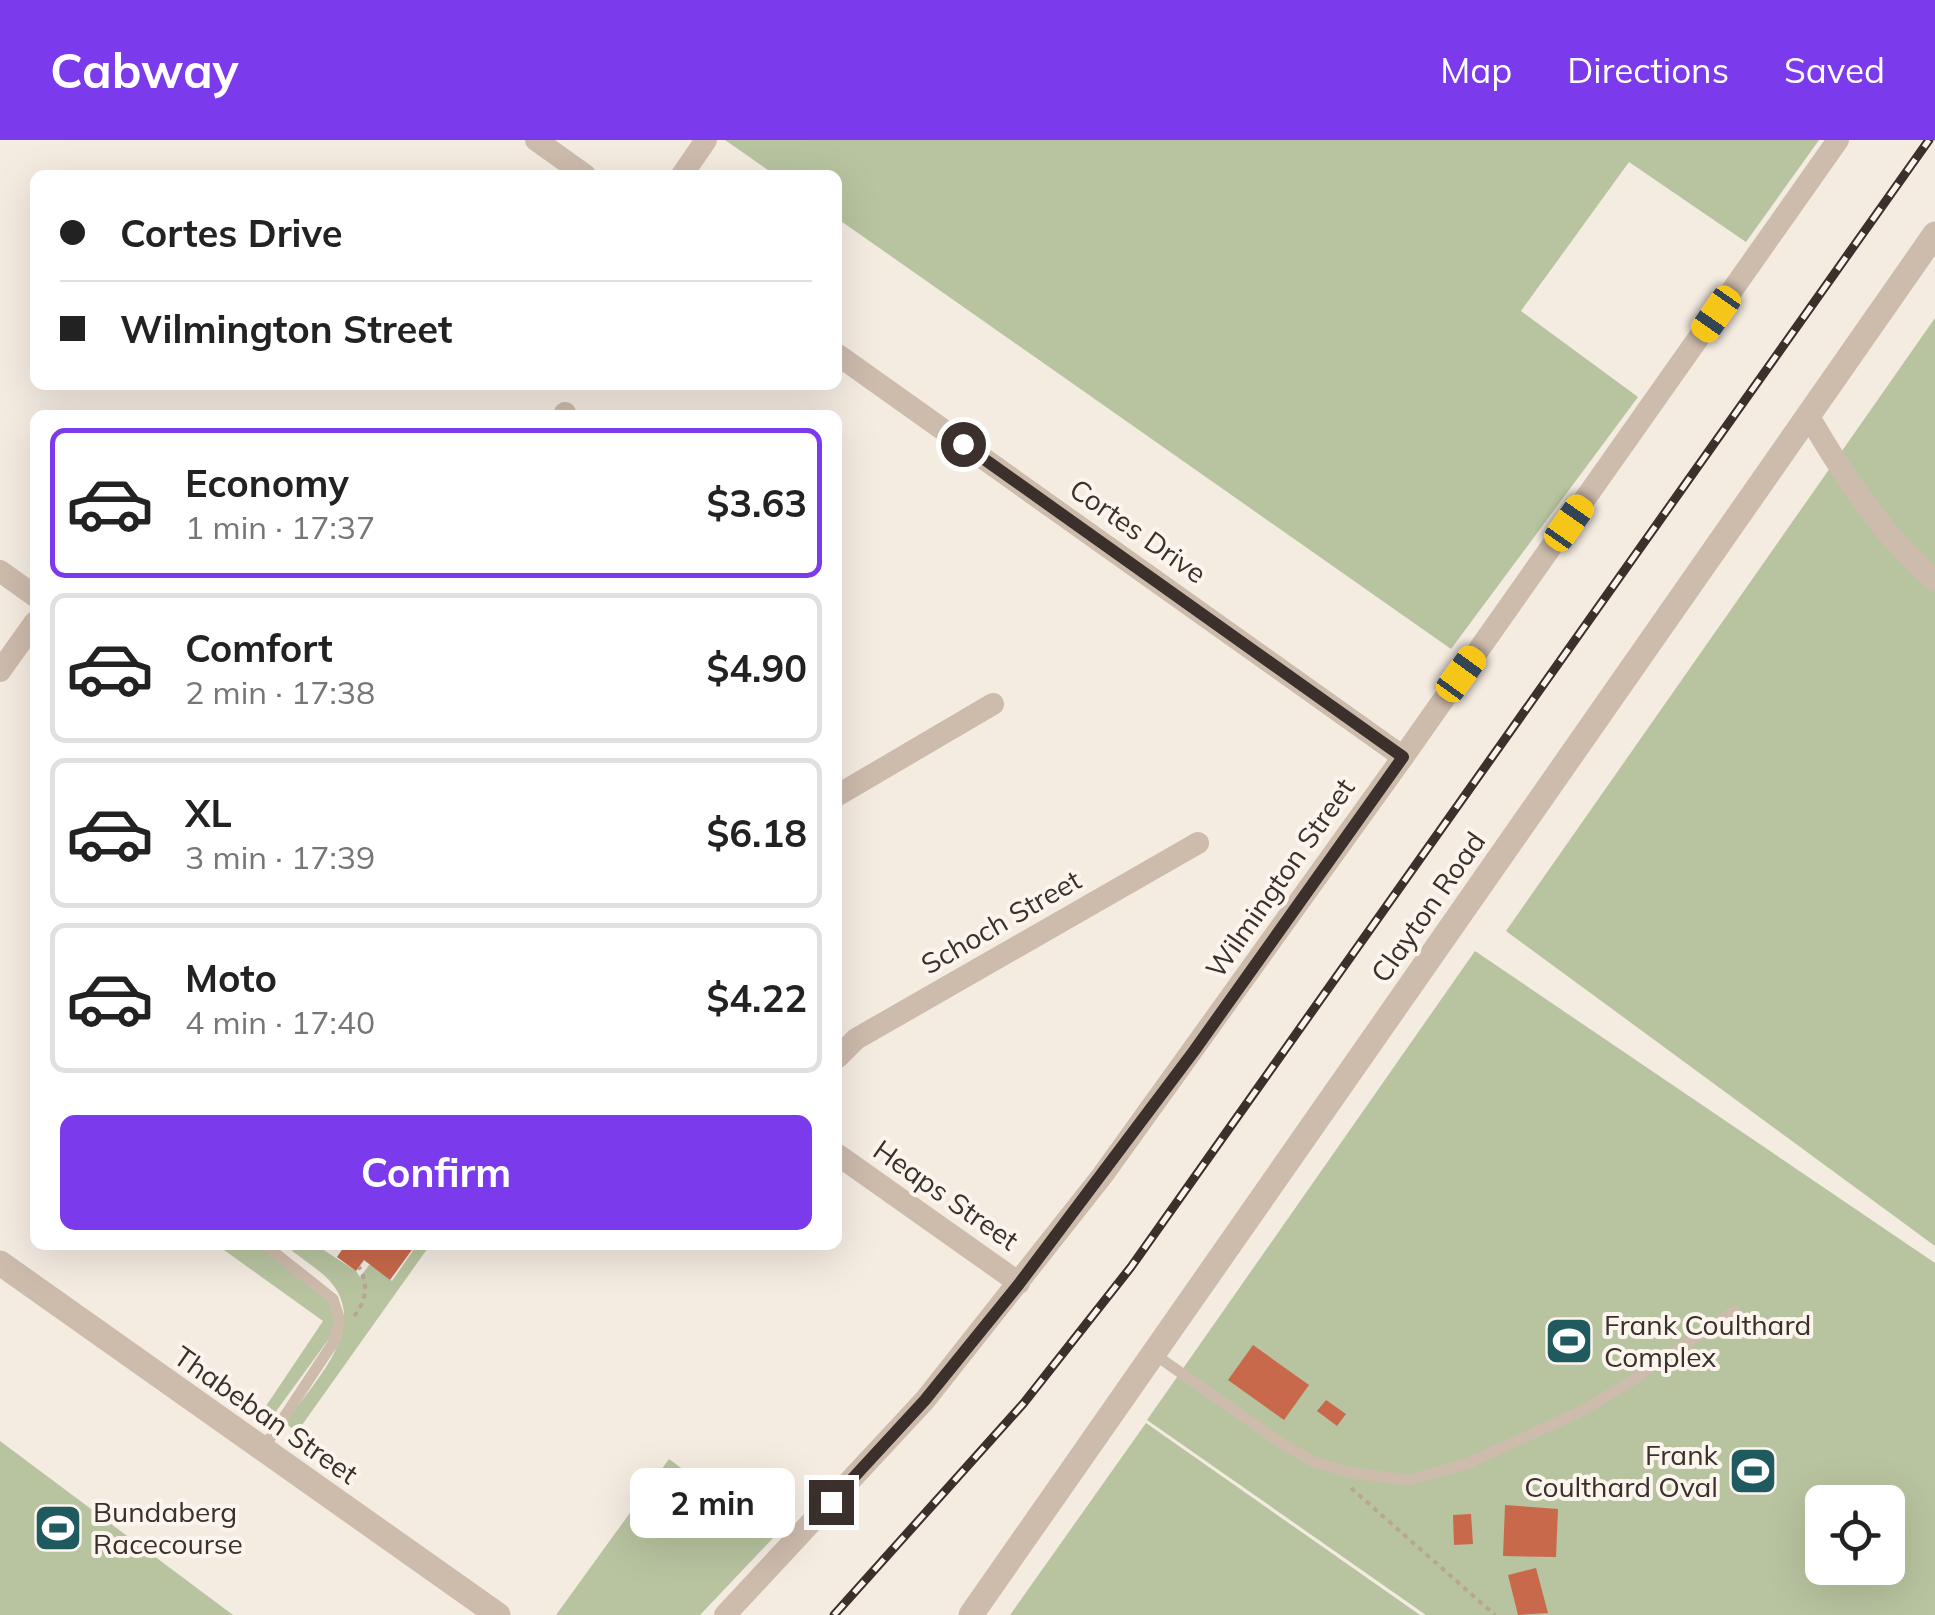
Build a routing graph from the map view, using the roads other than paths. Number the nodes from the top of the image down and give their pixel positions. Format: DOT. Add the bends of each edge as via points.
graph roads {
  1 [pos="536,140"];
  2 [pos="706,140"];
  3 [pos="1838,140"];
  4 [pos="578,170"];
  5 [pos="685,170"];
  6 [pos="1935,234"];
  7 [pos="842,357"];
  8 [pos="1808,415"];
  9 [pos="0,571"];
  10 [pos="1935,581"];
  11 [pos="30,592"];
  12 [pos="30,629"];
  13 [pos="0,671"];
  14 [pos="993,704"];
  15 [pos="1403,757"];
  16 [pos="842,792"];
  17 [pos="1198,843"];
  18 [pos="842,1054"];
  19 [pos="842,1158"];
  20 [pos="270,1250"];
  21 [pos="0,1263"];
  22 [pos="1019,1284"];
  23 [pos="1735,1310"];
  24 [pos="1154,1354"];
  25 [pos="263,1449"];
  26 [pos="498,1615"];
  27 [pos="724,1615"];
  28 [pos="971,1615"];
  1 -- 4 [label="street"];
  2 -- 5 [label="street"];
  3 -- 15 [label="street, Wilmington Street"];
  6 -- 8 [label="street, Clayton Road"];
  7 -- 15 [label="street, Cortes Drive"];
  8 -- 10 [label="street" via="1886,530"];
  8 -- 24 [label="street, Clayton Road"];
  9 -- 11 [label="street"];
  12 -- 13 [label="street"];
  14 -- 16 [label="street"];
  15 -- 22 [label="street, Wilmington Street"];
  17 -- 18 [label="street, Schoch Street" via="856,1039"];
  19 -- 22 [label="street, Heaps Street"];
  20 -- 25 [label="lane" via="333,1299 340,1320 333,1343"];
  21 -- 25 [label="street, Thabeban Street"];
  22 -- 27 [label="street, Wilmington Street" via="925,1400"];
  23 -- 24 [label="lane" via="1619,1389 1469,1463 1410,1480 1328,1468"];
  24 -- 28 [label="street, Clayton Road"];
  25 -- 26 [label="street, Thabeban Street"];
}
